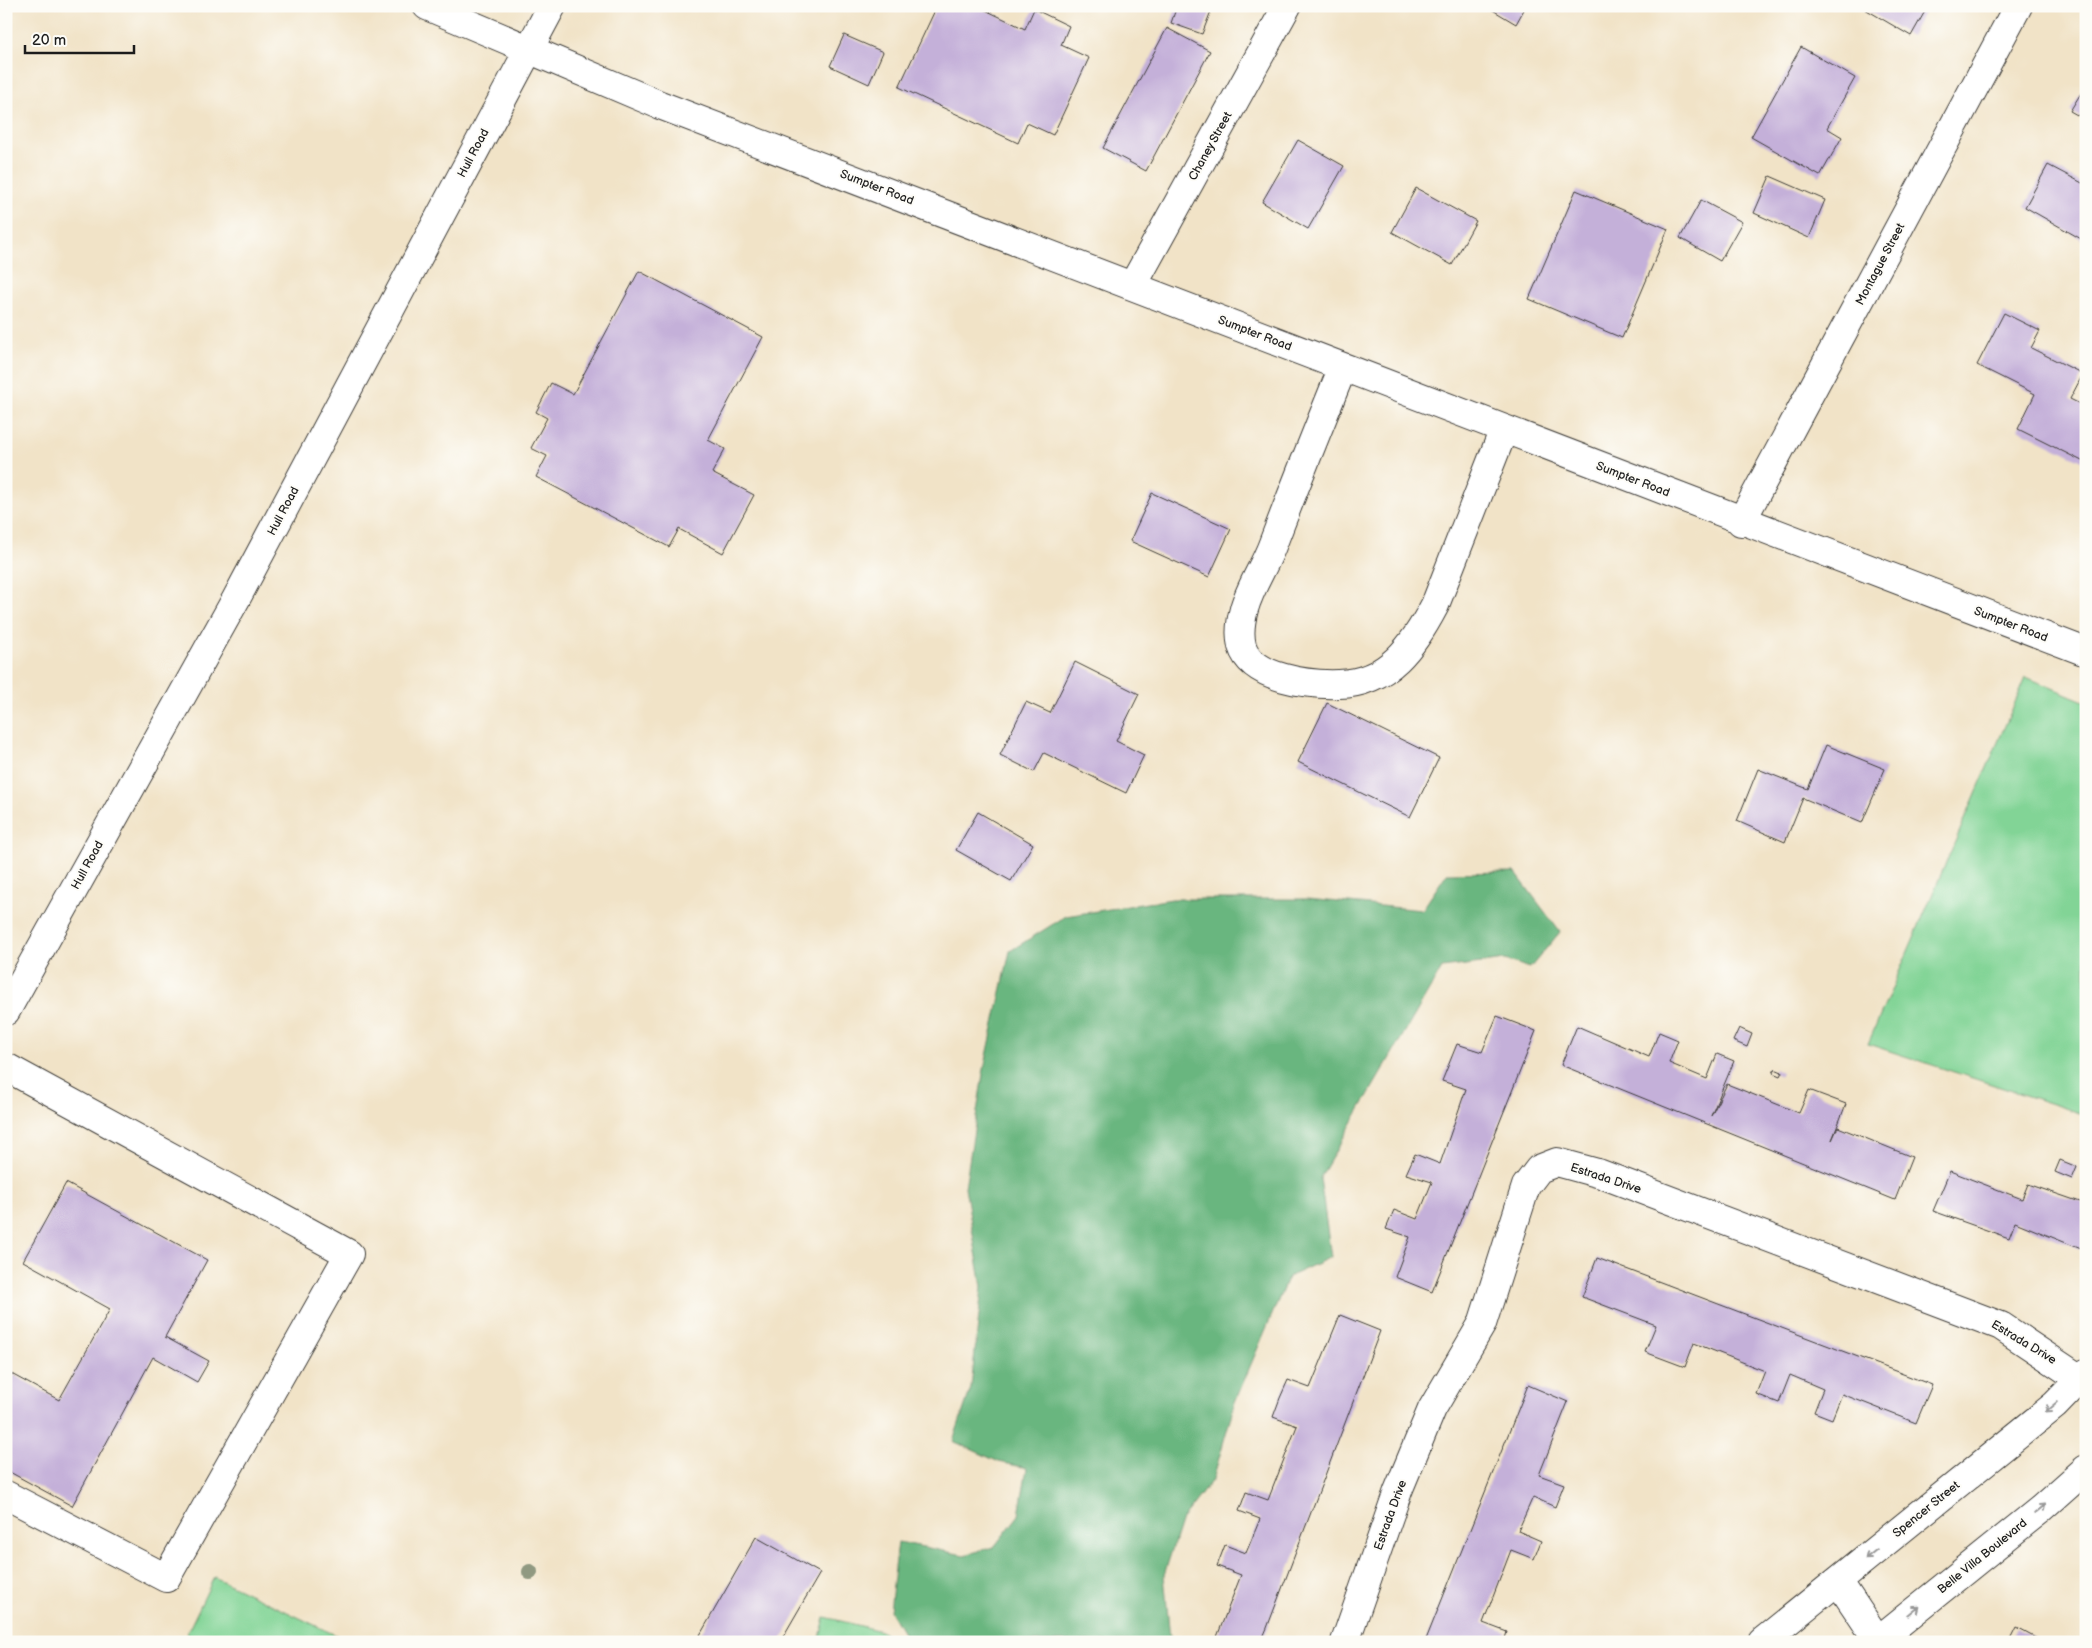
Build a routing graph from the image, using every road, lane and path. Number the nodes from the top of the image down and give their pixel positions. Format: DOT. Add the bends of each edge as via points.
graph roads {
  1 [pos="428,6"];
  2 [pos="552,6"];
  3 [pos="1287,6"];
  4 [pos="2018,6"];
  5 [pos="528,49"];
  6 [pos="1133,285"];
  7 [pos="1343,367"];
  8 [pos="1504,429"];
  9 [pos="1741,522"];
  10 [pos="2086,652"];
  11 [pos="6,1011"];
  12 [pos="6,1067"];
  13 [pos="2084,1378"];
  14 [pos="2086,1469"];
  15 [pos="6,1495"];
  16 [pos="1838,1581"];
  17 [pos="1878,1641"];
  18 [pos="1345,1642"];
  19 [pos="1762,1642"];
  1 -- 5 [label="street, Sumpter Road"];
  2 -- 5 [label="street, Hull Road"];
  3 -- 6 [label="street, Chaney Street"];
  4 -- 9 [label="street, Montague Street"];
  5 -- 6 [label="street, Sumpter Road" via="660,105"];
  5 -- 11 [label="street, Hull Road" via="236,599"];
  6 -- 7 [label="street, Sumpter Road"];
  7 -- 8 [label="street, Sumpter Road"];
  7 -- 8 [label="street" via="1253,587 1241,627 1242,646 1249,659 1284,678 1354,684 1393,666 1421,631 1435,605"];
  8 -- 9 [label="street, Sumpter Road"];
  9 -- 10 [label="street, Sumpter Road"];
  12 -- 15 [label="street" via="349,1254 166,1578"];
  13 -- 16 [label="street, Spencer Street, one-way"];
  13 -- 18 [label="street, Estrada Drive" via="2001,1326 1601,1174 1557,1162 1539,1169 1526,1186 1482,1324 1432,1409 1398,1491"];
  17 -- 14 [label="street, Belle Villa Boulevard, one-way"];
  16 -- 17 [label="street"];
  16 -- 19 [label="street, Spencer Street"];
}
